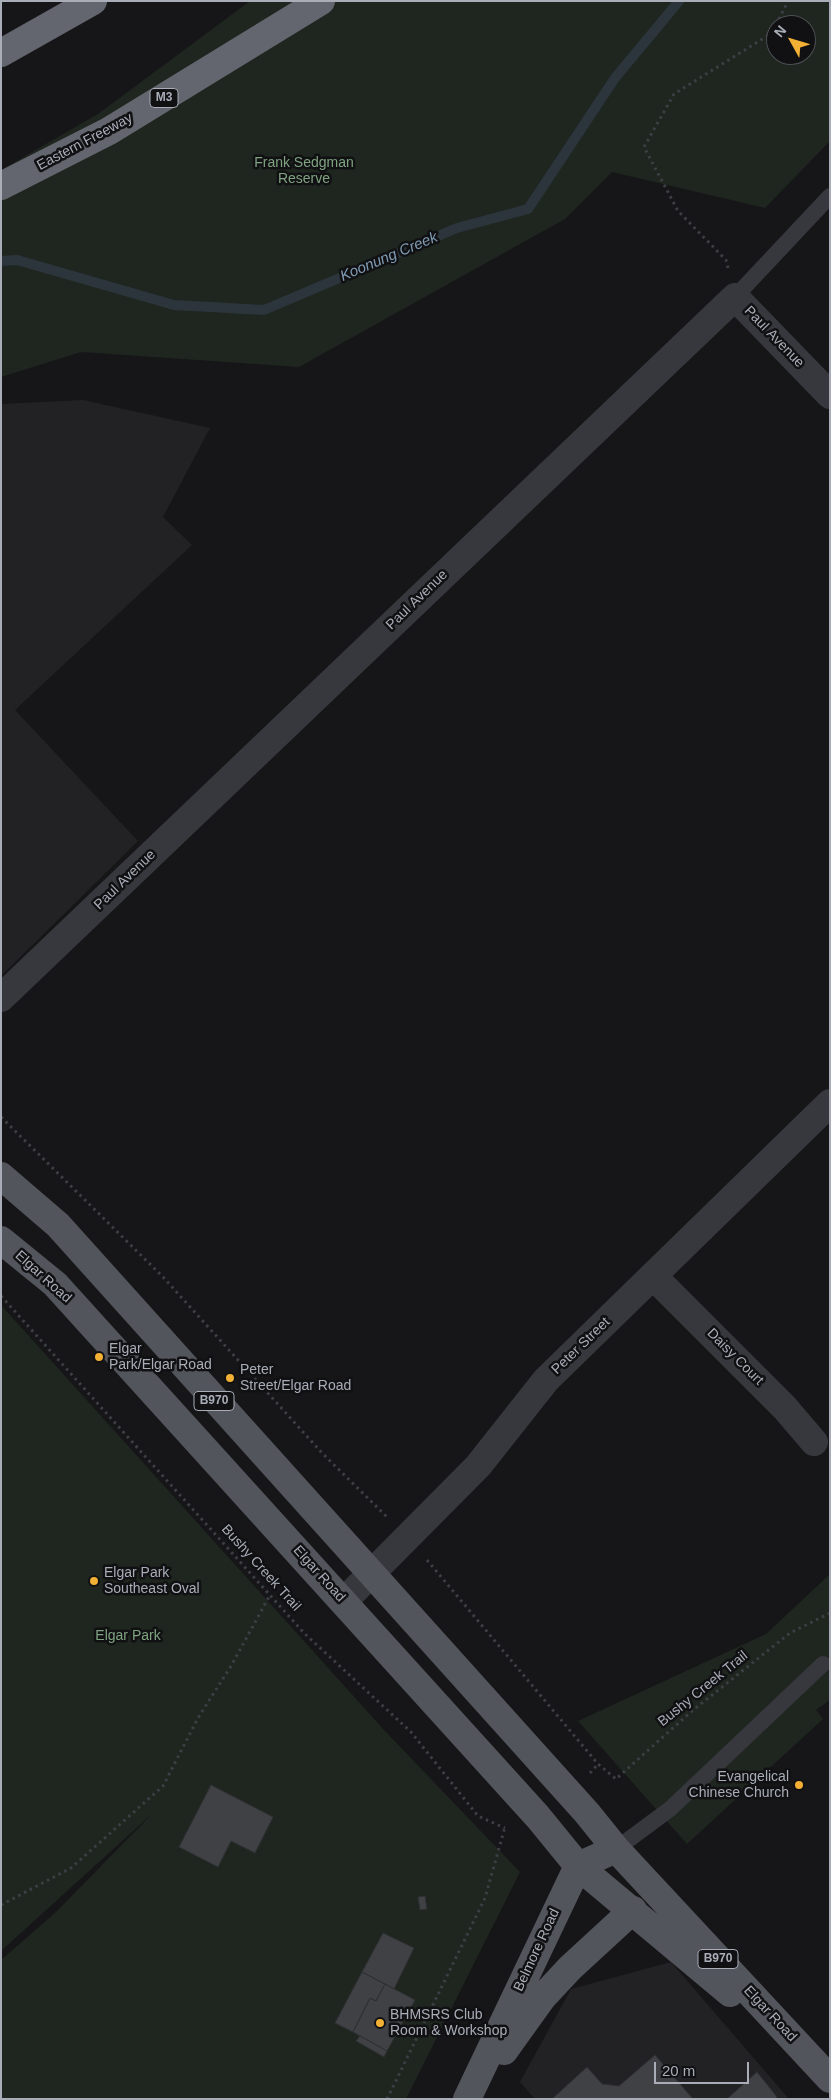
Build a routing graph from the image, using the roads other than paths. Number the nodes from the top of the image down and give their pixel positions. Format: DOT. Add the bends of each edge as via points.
graph roads {
  1 [pos="93,1"];
  2 [pos="321,1"];
  3 [pos="1,54"];
  4 [pos="1,186"];
  5 [pos="830,196"];
  6 [pos="735,297"];
  7 [pos="830,395"];
  8 [pos="1,998"];
  9 [pos="830,1103"];
  10 [pos="1,1176"];
  11 [pos="1,1240"];
  12 [pos="653,1276"];
  13 [pos="814,1442"];
  14 [pos="371,1576"];
  15 [pos="344,1601"];
  16 [pos="823,1664"];
  17 [pos="616,1849"];
  18 [pos="578,1866"];
  19 [pos="632,1910"];
  20 [pos="827,2070"];
  21 [pos="467,2099"];
  22 [pos="472,2099"];
  1 -- 3 [label="highway"];
  2 -- 4 [label="highway, Eastern Freeway / M3" via="109,131"];
  5 -- 6 [label="lane"];
  6 -- 7 [label="street, Paul Avenue"];
  6 -- 8 [label="street, Paul Avenue"];
  9 -- 12 [label="street, Peter Street"];
  10 -- 14 [label="main road, Elgar Road / B970" via="58,1225"];
  11 -- 15 [label="main road, Elgar Road / B970" via="55,1284"];
  12 -- 13 [label="street, Daisy Court" via="786,1408"];
  12 -- 14 [label="street, Peter Street" via="546,1380 478,1466"];
  14 -- 15 [label="street, Peter Street"];
  14 -- 17 [label="main road, Elgar Road / B970"];
  15 -- 18 [label="main road, Elgar Road / B970"];
  16 -- 17 [label="lane" via="670,1809"];
  17 -- 18 [label="main road"];
  17 -- 19 [label="main road, Elgar Road"];
  17 -- 20 [label="main road, Elgar Road / B970"];
  18 -- 19 [label="main road, Elgar Road / B970"];
  18 -- 21 [label="main road, Belmore Road"];
  19 -- 20 [label="main road, Elgar Road / B970"];
  19 -- 22 [label="main road, Belmore Road" via="542,1998"];
}
